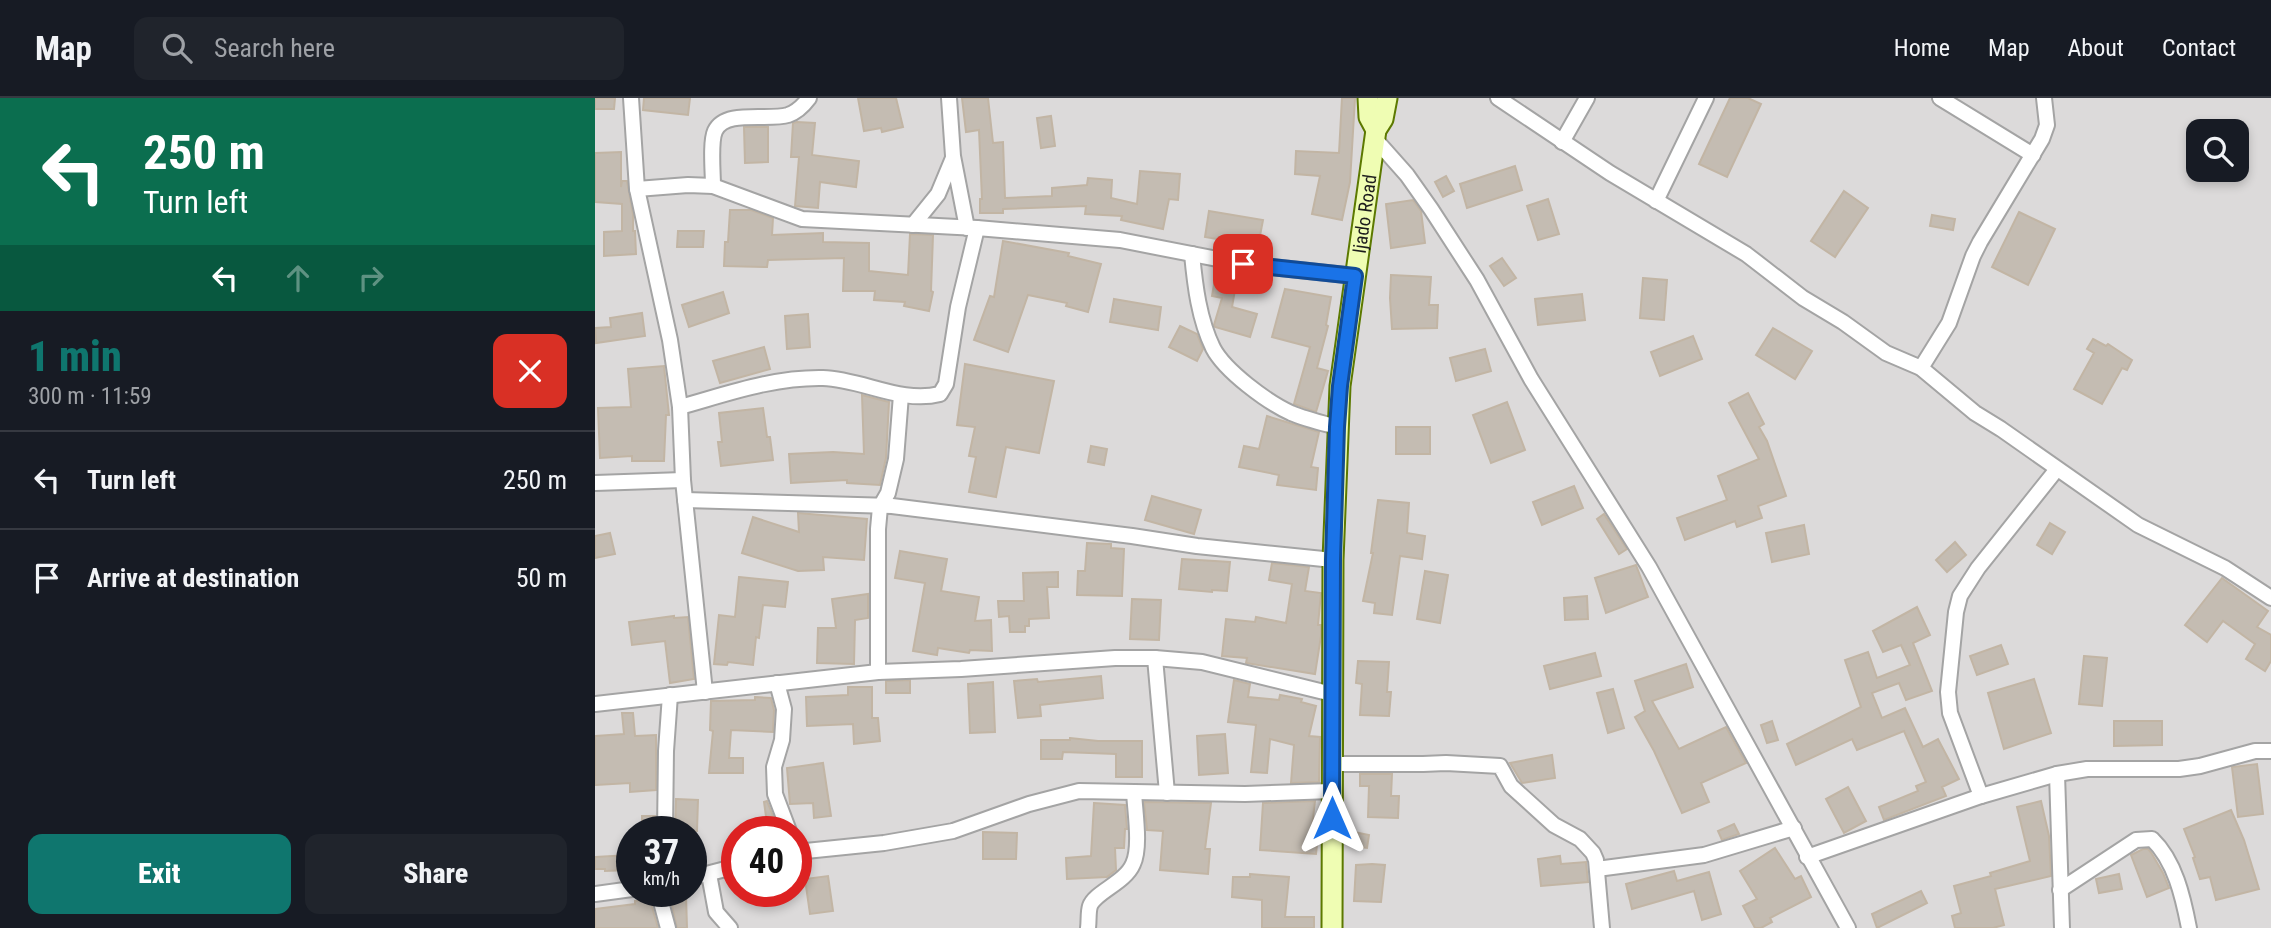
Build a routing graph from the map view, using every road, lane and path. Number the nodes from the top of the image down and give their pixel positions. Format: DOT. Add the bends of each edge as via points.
graph roads {
  1 [pos="631,98"];
  2 [pos="809,98"];
  3 [pos="949,98"];
  4 [pos="1368,98"];
  5 [pos="1387,98"];
  6 [pos="1498,98"];
  7 [pos="1587,98"];
  8 [pos="1706,98"];
  9 [pos="1940,98"];
  10 [pos="2044,98"];
  11 [pos="1376,135"];
  12 [pos="1562,142"];
  13 [pos="2033,155"];
  14 [pos="953,156"];
  15 [pos="713,186"];
  16 [pos="637,189"];
  17 [pos="1656,201"];
  18 [pos="913,225"];
  19 [pos="972,228"];
  20 [pos="1192,254"];
  21 [pos="1355,276"];
  22 [pos="1921,368"];
  23 [pos="901,395"];
  24 [pos="680,407"];
  25 [pos="1337,427"];
  26 [pos="2057,469"];
  27 [pos="683,480"];
  28 [pos="595,483"];
  29 [pos="685,500"];
  30 [pos="880,507"];
  31 [pos="1333,560"];
  32 [pos="2271,598"];
  33 [pos="1155,658"];
  34 [pos="878,672"];
  35 [pos="777,683"];
  36 [pos="705,692"];
  37 [pos="1332,694"];
  38 [pos="670,695"];
  39 [pos="595,704"];
  40 [pos="2271,751"];
  41 [pos="1331,764"];
  42 [pos="2057,774"];
  43 [pos="1331,791"];
  44 [pos="1134,792"];
  45 [pos="1167,793"];
  46 [pos="1981,796"];
  47 [pos="666,816"];
  48 [pos="785,816"];
  49 [pos="1794,828"];
  50 [pos="812,850"];
  51 [pos="1807,857"];
  52 [pos="1597,869"];
  53 [pos="721,871"];
  54 [pos="709,874"];
  55 [pos="2060,890"];
  56 [pos="616,891"];
  57 [pos="595,894"];
  58 [pos="662,907"];
  59 [pos="668,928"];
  60 [pos="730,928"];
  61 [pos="1088,928"];
  62 [pos="1332,928"];
  63 [pos="1602,928"];
  64 [pos="1848,928"];
  65 [pos="2062,928"];
  66 [pos="2189,928"];
  1 -- 16 [label="street"];
  2 -- 15 [label="street" via="787,116 733,118 720,123 714,133"];
  3 -- 14 [label="street"];
  4 -- 11 [label="street, Ijado Road"];
  5 -- 11 [label="street, Ijado Road"];
  6 -- 12 [label="street"];
  7 -- 12 [label="street"];
  8 -- 17 [label="street"];
  9 -- 13 [label="street"];
  10 -- 13 [label="street" via="2047,125"];
  11 -- 21 [label="street, Ijado Road"];
  11 -- 49 [label="street" via="1477,280 1531,379 1649,567"];
  12 -- 17 [label="street"];
  13 -- 22 [label="street" via="1980,242 1949,323"];
  14 -- 18 [label="street" via="938,194"];
  14 -- 19 [label="street"];
  15 -- 16 [label="street"];
  15 -- 18 [label="street" via="802,219"];
  16 -- 24 [label="street"];
  17 -- 22 [label="street" via="1746,254 1886,353"];
  18 -- 19 [label="street"];
  19 -- 20 [label="street" via="1120,240"];
  19 -- 23 [label="street" via="946,384 940,394 928,397"];
  20 -- 21 [label="street"];
  20 -- 25 [label="street" via="1195,287 1214,350 1270,403"];
  21 -- 25 [label="street, Ijado Road"];
  22 -- 26 [label="street" via="1975,413"];
  23 -- 24 [label="street" via="825,378 779,380"];
  23 -- 30 [label="street" via="896,459"];
  24 -- 27 [label="street"];
  25 -- 31 [label="street, Ijado Road"];
  26 -- 32 [label="street" via="2138,525 2225,568"];
  26 -- 46 [label="street" via="1977,568 1958,604 1948,692 1950,713"];
  27 -- 28 [label="street"];
  27 -- 29 [label="street"];
  29 -- 30 [label="street"];
  29 -- 36 [label="street"];
  30 -- 31 [label="street"];
  30 -- 34 [label="street"];
  31 -- 37 [label="street, Ijado Road"];
  33 -- 34 [label="street"];
  33 -- 37 [label="street" via="1202,662"];
  33 -- 45 [label="street"];
  34 -- 35 [label="street"];
  35 -- 36 [label="street"];
  35 -- 48 [label="street" via="784,709 774,767 775,794"];
  36 -- 38 [label="street"];
  37 -- 41 [label="street, Ijado Road"];
  38 -- 39 [label="street"];
  38 -- 47 [label="street"];
  40 -- 42 [label="street" via="2179,769 2087,769"];
  41 -- 43 [label="street, Ijado Road"];
  41 -- 52 [label="street" via="1500,766 1518,793 1587,846"];
  42 -- 46 [label="street"];
  42 -- 55 [label="street"];
  43 -- 45 [label="street"];
  43 -- 62 [label="street, Ijado Road"];
  44 -- 45 [label="street"];
  44 -- 50 [label="street" via="1079,791 953,831"];
  44 -- 61 [label="street" via="1135,862 1116,885 1094,900"];
  46 -- 51 [label="street"];
  49 -- 51 [label="street"];
  49 -- 52 [label="street" via="1704,855"];
  51 -- 64 [label="street"];
  52 -- 63 [label="street"];
  53 -- 54 [label="street"];
  54 -- 60 [label="street" via="716,912"];
  55 -- 65 [label="street"];
  55 -- 66 [label="street" via="2136,840 2152,839 2163,849"];
  56 -- 57 [label="street"];
  58 -- 59 [label="street"];
}
